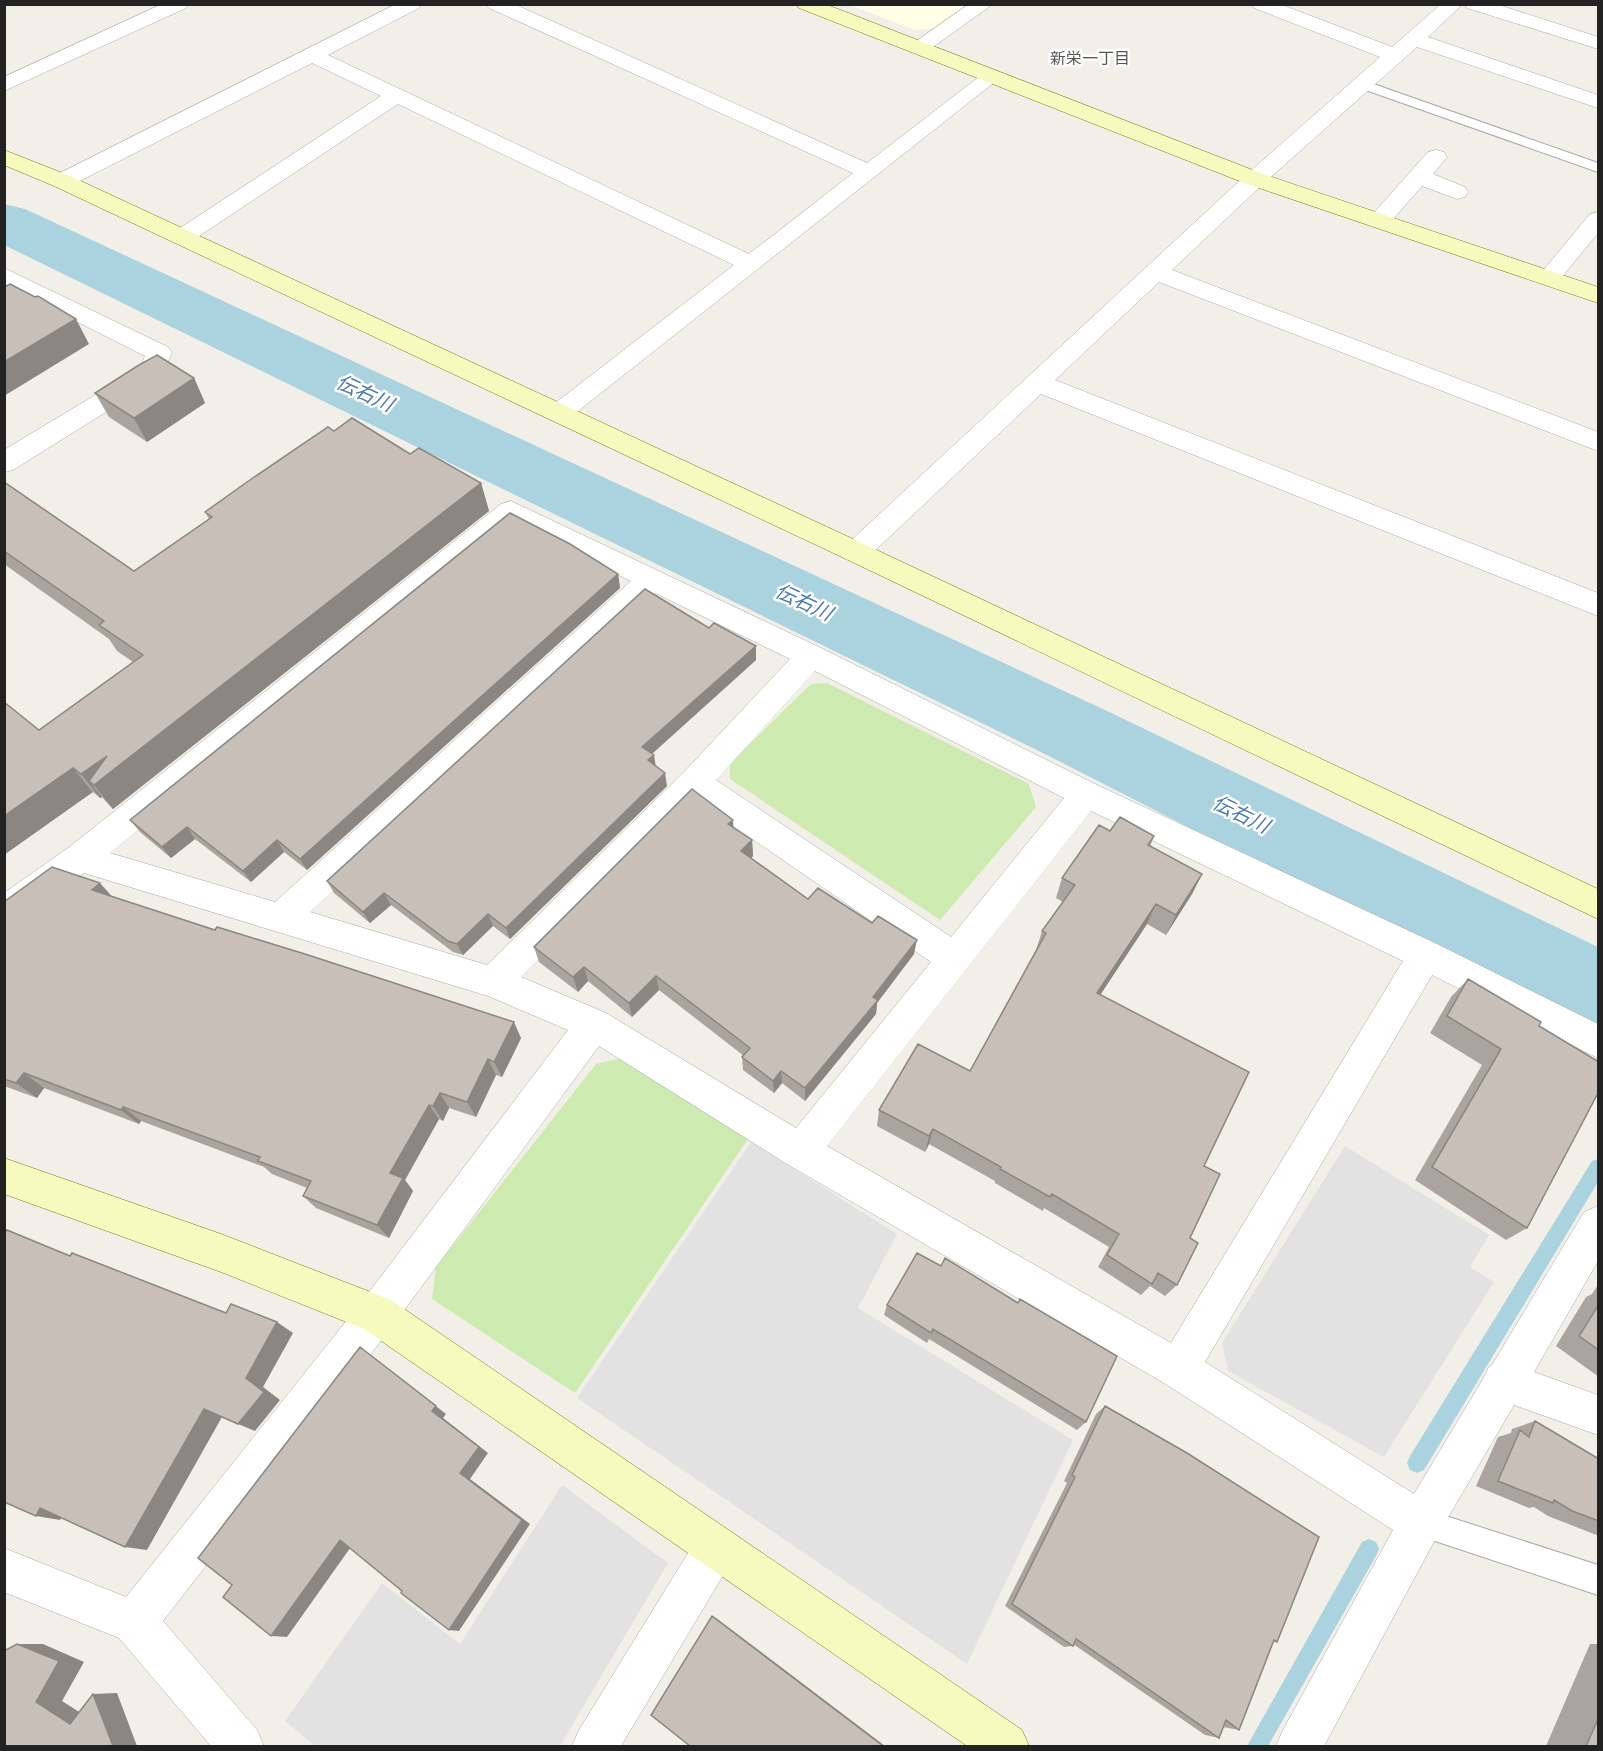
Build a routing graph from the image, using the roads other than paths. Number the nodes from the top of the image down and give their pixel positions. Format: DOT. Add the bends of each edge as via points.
graph roads {
  1 [pos="179,4"];
  2 [pos="371,4"];
  3 [pos="412,4"];
  4 [pos="496,4"];
  5 [pos="806,4"];
  6 [pos="983,4"];
  7 [pos="1261,4"];
  8 [pos="1454,4"];
  9 [pos="1474,4"];
  10 [pos="392,14"];
  11 [pos="1414,39"];
  12 [pos="1599,43"];
  13 [pos="919,48"];
  14 [pos="312,55"];
  15 [pos="1395,56"];
  16 [pos="4,62"];
  17 [pos="26,74"];
  18 [pos="992,77"];
  19 [pos="1362,84"];
  20 [pos="4,85"];
  21 [pos="397,95"];
  22 [pos="1599,102"];
  23 [pos="4,157"];
  24 [pos="1436,158"];
  25 [pos="1599,168"];
  26 [pos="869,172"];
  27 [pos="1419,177"];
  28 [pos="1255,179"];
  29 [pos="62,181"];
  30 [pos="1457,192"];
  31 [pos="1599,219"];
  32 [pos="1379,221"];
  33 [pos="182,237"];
  34 [pos="751,264"];
  35 [pos="1155,272"];
  36 [pos="4,275"];
  37 [pos="1549,278"];
  38 [pos="1599,295"];
  39 [pos="1038,382"];
  40 [pos="559,413"];
  41 [pos="1599,442"];
  42 [pos="4,463"];
  43 [pos="856,552"];
  44 [pos="651,580"];
  45 [pos="1599,605"];
  46 [pos="811,656"];
  47 [pos="694,782"];
  48 [pos="1086,794"];
  49 [pos="80,858"];
  50 [pos="1599,905"];
  51 [pos="4,912"];
  52 [pos="281,918"];
  53 [pos="1425,955"];
  54 [pos="955,959"];
  55 [pos="493,982"];
  56 [pos="594,1024"];
  57 [pos="1599,1042"];
  58 [pos="800,1151"];
  59 [pos="4,1176"];
  60 [pos="1599,1225"];
  61 [pos="376,1314"];
  62 [pos="1178,1369"];
  63 [pos="1503,1381"];
  64 [pos="1599,1415"];
  65 [pos="1421,1523"];
  66 [pos="716,1547"];
  67 [pos="4,1570"];
  68 [pos="1599,1580"];
  69 [pos="134,1622"];
  70 [pos="241,1746"];
  71 [pos="595,1746"];
  72 [pos="1006,1746"];
  73 [pos="1299,1746"];
  1 -- 17 [label="street"];
  2 -- 10 [label="street"];
  3 -- 10 [label="street"];
  4 -- 26 [label="street"];
  5 -- 13 [label="street"];
  6 -- 13 [label="street"];
  7 -- 15 [label="street"];
  8 -- 11 [label="street"];
  9 -- 12 [label="street"];
  10 -- 14 [label="street"];
  11 -- 15 [label="street"];
  11 -- 22 [label="street"];
  13 -- 18 [label="street"];
  14 -- 21 [label="street"];
  14 -- 29 [label="street"];
  15 -- 19 [label="street"];
  16 -- 17 [label="street"];
  17 -- 20 [label="street"];
  18 -- 26 [label="street"];
  18 -- 28 [label="street"];
  19 -- 25 [label="lane"];
  19 -- 28 [label="street"];
  21 -- 33 [label="street"];
  21 -- 34 [label="street"];
  23 -- 29 [label="street"];
  24 -- 27 [label="street"];
  26 -- 34 [label="street"];
  27 -- 30 [label="street"];
  27 -- 32 [label="street"];
  28 -- 32 [label="street"];
  28 -- 35 [label="street"];
  29 -- 33 [label="street"];
  31 -- 37 [label="street"];
  32 -- 37 [label="street"];
  33 -- 40 [label="street"];
  34 -- 40 [label="street"];
  35 -- 39 [label="street"];
  35 -- 41 [label="street"];
  36 -- 42 [label="street" via="159,353 150,373"];
  37 -- 38 [label="street"];
  39 -- 43 [label="street"];
  39 -- 45 [label="street"];
  40 -- 43 [label="street"];
  43 -- 50 [label="street"];
  44 -- 46 [label="street"];
  44 -- 49 [label="street" via="511,511"];
  44 -- 52 [label="street"];
  46 -- 47 [label="street"];
  46 -- 48 [label="street"];
  47 -- 54 [label="street"];
  47 -- 55 [label="street"];
  48 -- 53 [label="street"];
  48 -- 54 [label="street"];
  49 -- 51 [label="street"];
  49 -- 52 [label="street"];
  52 -- 55 [label="street"];
  53 -- 57 [label="street"];
  53 -- 62 [label="street"];
  54 -- 58 [label="street"];
  55 -- 56 [label="street"];
  56 -- 58 [label="street"];
  56 -- 61 [label="street"];
  58 -- 62 [label="street"];
  59 -- 61 [label="street" via="221,1253"];
  60 -- 63 [label="street"];
  61 -- 66 [label="street"];
  61 -- 69 [label="street"];
  62 -- 65 [label="street"];
  63 -- 64 [label="street"];
  63 -- 65 [label="street"];
  65 -- 68 [label="lane"];
  65 -- 73 [label="street"];
  66 -- 71 [label="street"];
  66 -- 72 [label="street"];
  67 -- 69 [label="street"];
  69 -- 70 [label="street"];
}
